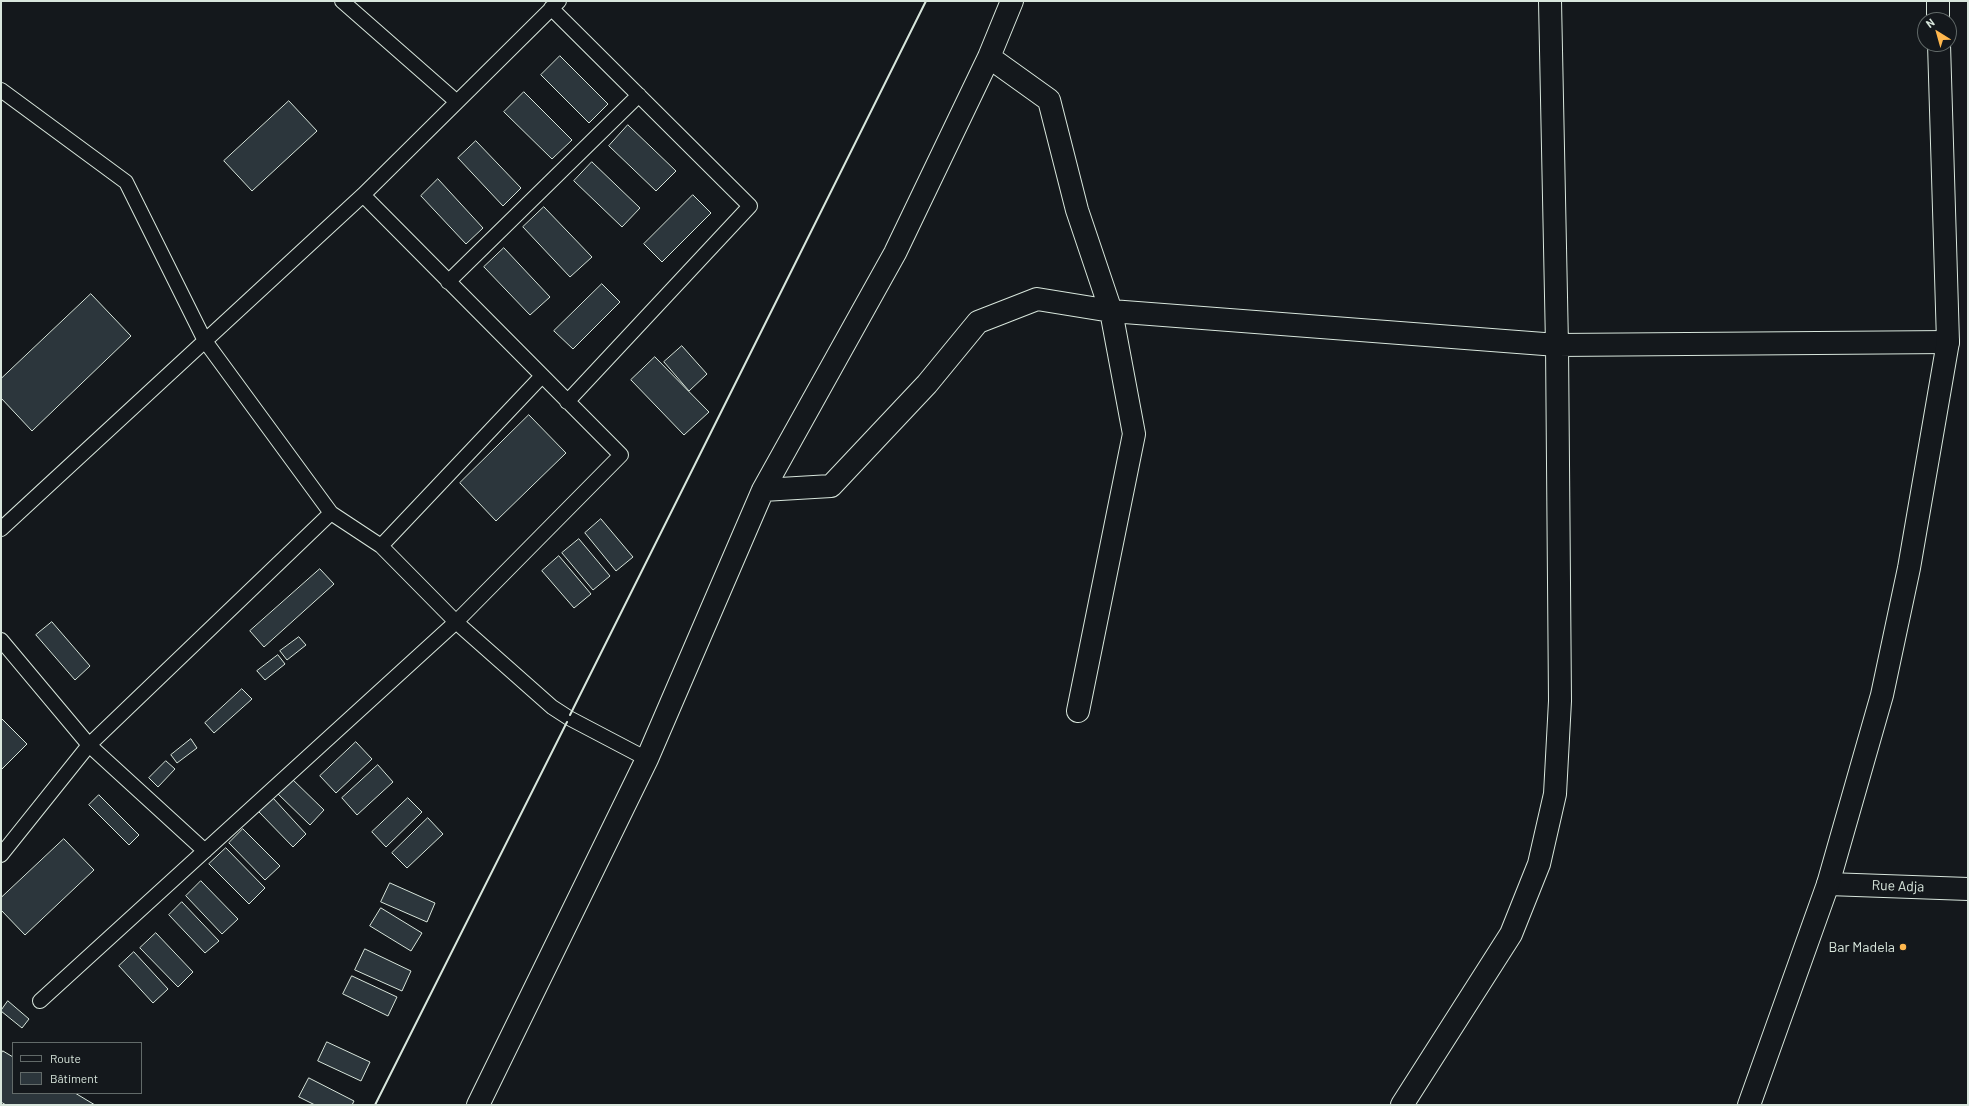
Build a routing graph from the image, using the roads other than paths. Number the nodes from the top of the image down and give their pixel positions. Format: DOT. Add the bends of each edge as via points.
graph roads {
  1 [pos="342,1"];
  2 [pos="1012,1"];
  3 [pos="1550,1"];
  4 [pos="1938,1"];
  5 [pos="555,5"];
  6 [pos="1938,12"];
  7 [pos="1939,52"];
  8 [pos="989,57"];
  9 [pos="1,90"];
  10 [pos="639,95"];
  11 [pos="457,102"];
  12 [pos="363,195"];
  13 [pos="448,282"];
  14 [pos="1111,311"];
  15 [pos="205,341"];
  16 [pos="1948,342"];
  17 [pos="1557,345"];
  18 [pos="541,377"];
  19 [pos="567,402"];
  20 [pos="763,490"];
  21 [pos="331,513"];
  22 [pos="1,529"];
  23 [pos="381,546"];
  24 [pos="456,622"];
  25 [pos="1,640"];
  26 [pos="1078,711"];
  27 [pos="89,745"];
  28 [pos="647,759"];
  29 [pos="205,851"];
  30 [pos="1,854"];
  31 [pos="1828,884"];
  32 [pos="1968,889"];
  33 [pos="40,1001"];
  34 [pos="478,1105"];
  35 [pos="1402,1105"];
  36 [pos="1749,1105"];
  1 -- 11 [label="lane"];
  2 -- 8 [label="street"];
  3 -- 17 [label="street"];
  4 -- 6 [label="street"];
  5 -- 10 [label="lane"];
  5 -- 11 [label="lane"];
  7 -- 16 [label="street"];
  8 -- 14 [label="street" via="1049,100 1077,210"];
  8 -- 20 [label="street" via="895,253"];
  9 -- 15 [label="lane" via="126,182"];
  10 -- 13 [label="lane"];
  10 -- 19 [label="lane" via="750,206"];
  11 -- 12 [label="lane"];
  12 -- 13 [label="lane"];
  12 -- 15 [label="lane"];
  13 -- 18 [label="lane"];
  14 -- 17 [label="street"];
  14 -- 20 [label="street" via="1037,299 978,322 927,384 831,486"];
  14 -- 26 [label="street" via="1134,434"];
  15 -- 21 [label="lane"];
  15 -- 22 [label="lane"];
  16 -- 17 [label="street"];
  16 -- 31 [label="street" via="1909,568 1882,695"];
  17 -- 35 [label="street" via="1560,701 1555,794 1539,864 1511,934"];
  18 -- 19 [label="lane"];
  18 -- 23 [label="lane"];
  19 -- 24 [label="lane" via="621,455"];
  20 -- 28 [label="street"];
  21 -- 23 [label="lane"];
  21 -- 27 [label="lane"];
  23 -- 24 [label="lane"];
  24 -- 28 [label="lane" via="552,707"];
  24 -- 29 [label="lane"];
  25 -- 27 [label="lane"];
  27 -- 29 [label="lane"];
  27 -- 30 [label="lane"];
  28 -- 34 [label="street"];
  29 -- 33 [label="lane"];
  31 -- 32 [label="street, Rue Adja"];
  31 -- 36 [label="street"];
}
